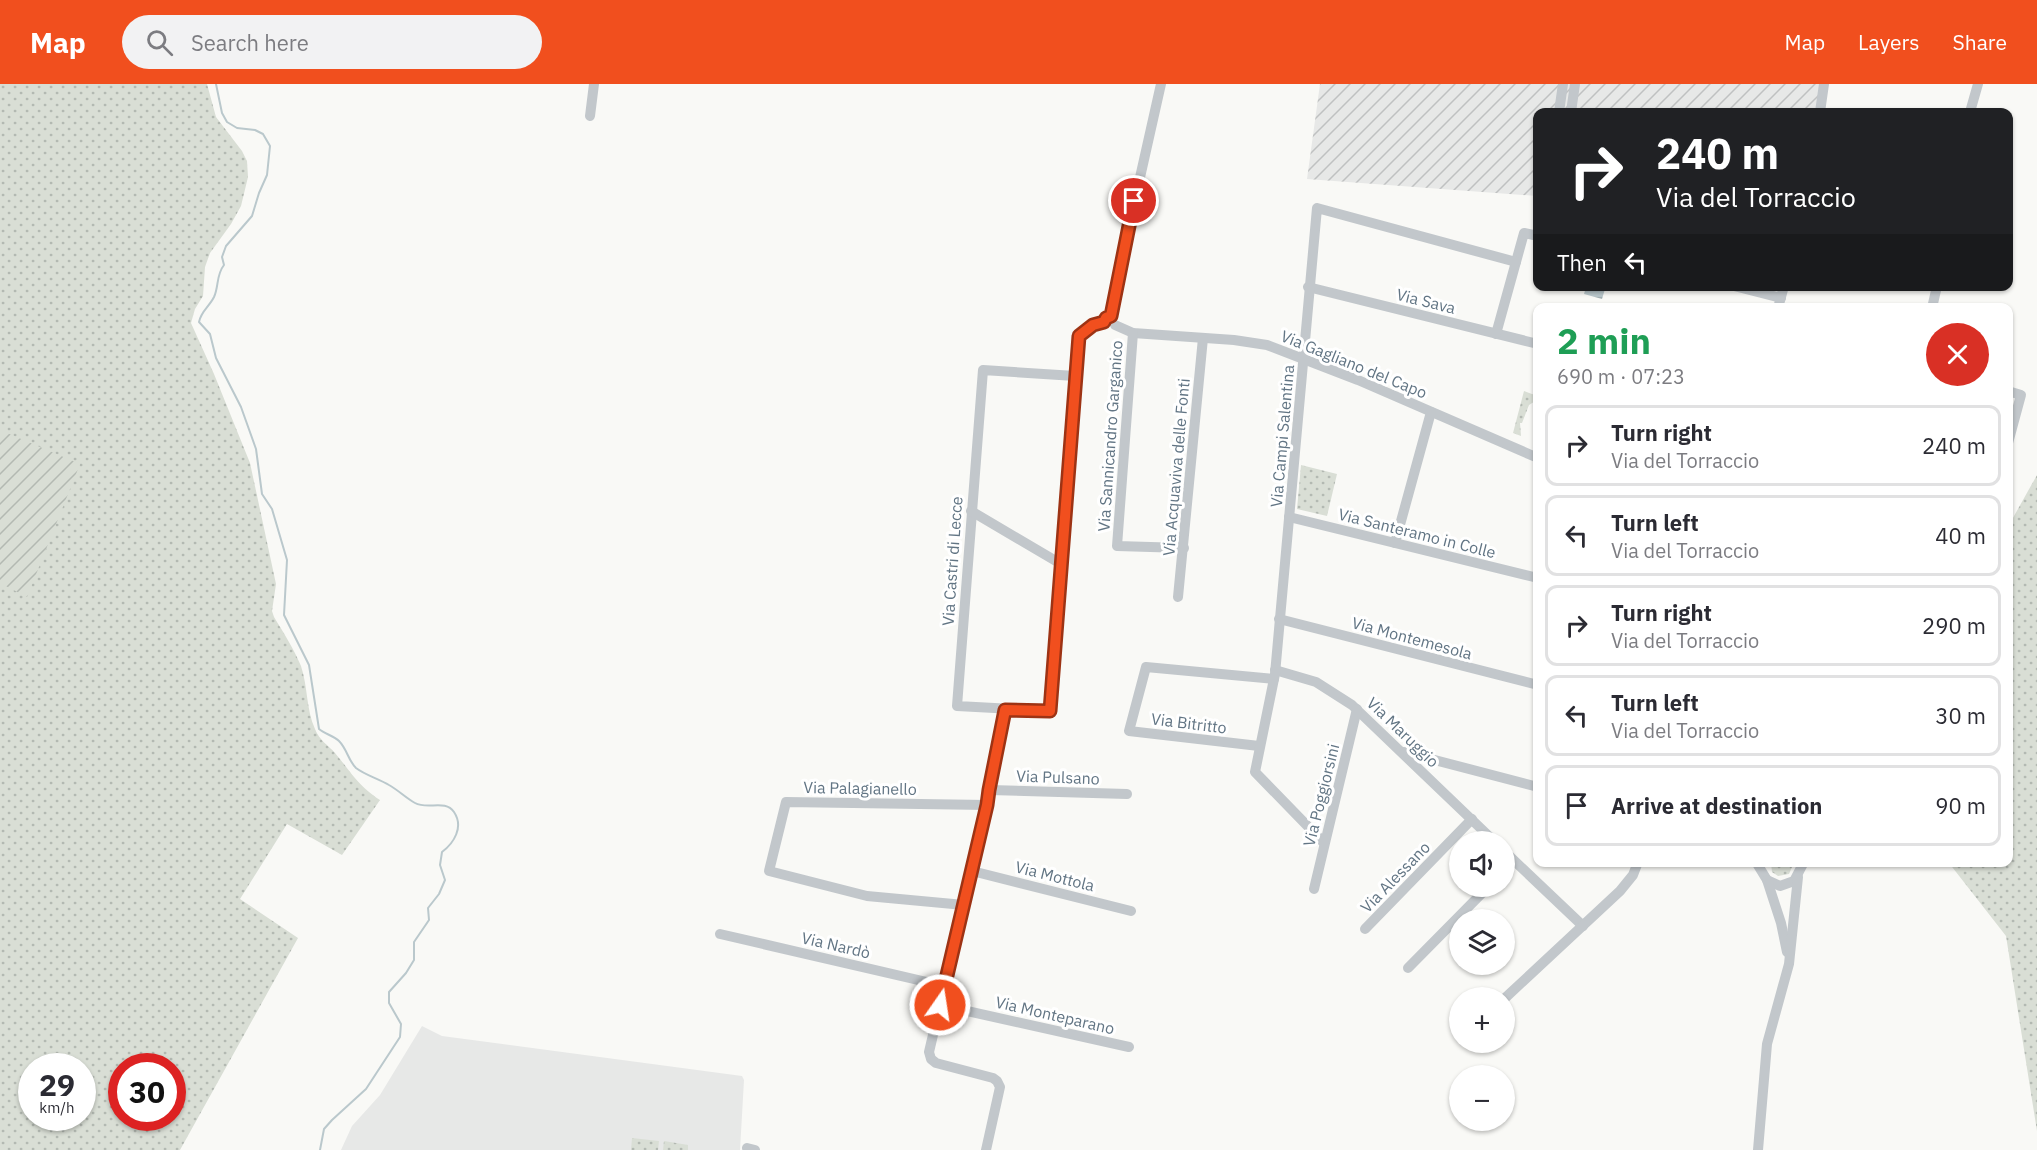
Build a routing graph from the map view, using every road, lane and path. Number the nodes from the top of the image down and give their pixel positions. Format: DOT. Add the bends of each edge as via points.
graph roads {
  1 [pos="594,84"];
  2 [pos="1161,84"];
  3 [pos="1563,84"];
  4 [pos="1575,84"];
  5 [pos="1824,84"];
  6 [pos="1978,84"];
  7 [pos="1560,108"];
  8 [pos="1572,108"];
  9 [pos="1821,108"];
  10 [pos="1971,108"];
  11 [pos="590,116"];
  12 [pos="1533,235"];
  13 [pos="1516,262"];
  14 [pos="1308,287"];
  15 [pos="1747,291"];
  16 [pos="1779,303"];
  17 [pos="1110,321"];
  18 [pos="1133,333"];
  19 [pos="1496,334"];
  20 [pos="1203,338"];
  21 [pos="1533,343"];
  22 [pos="1304,358"];
  23 [pos="1075,376"];
  24 [pos="2013,393"];
  25 [pos="1431,412"];
  26 [pos="2013,425"];
  27 [pos="1533,456"];
  28 [pos="971,510"];
  29 [pos="1289,517"];
  30 [pos="1395,543"];
  31 [pos="1184,548"];
  32 [pos="1061,564"];
  33 [pos="1533,577"];
  34 [pos="1178,597"];
  35 [pos="1280,619"];
  36 [pos="1275,674"];
  37 [pos="1533,684"];
  38 [pos="1357,709"];
  39 [pos="1005,710"];
  40 [pos="1260,746"];
  41 [pos="1402,751"];
  42 [pos="1533,786"];
  43 [pos="989,790"];
  44 [pos="1127,794"];
  45 [pos="987,805"];
  46 [pos="1472,819"];
  47 [pos="1484,831"];
  48 [pos="1324,843"];
  49 [pos="1515,862"];
  50 [pos="1636,867"];
  51 [pos="1801,868"];
  52 [pos="972,871"];
  53 [pos="1764,872"];
  54 [pos="1314,889"];
  55 [pos="1478,897"];
  56 [pos="964,904"];
  57 [pos="1131,911"];
  58 [pos="1583,926"];
  59 [pos="1365,929"];
  60 [pos="720,934"];
  61 [pos="1788,964"];
  62 [pos="1408,968"];
  63 [pos="944,986"];
  64 [pos="1515,989"];
  65 [pos="940,1005"];
  66 [pos="1129,1047"];
  67 [pos="986,1150"];
  68 [pos="1758,1150"];
  1 -- 11 [label="street"];
  2 -- 17 [label="street"];
  3 -- 7 [label="street"];
  4 -- 8 [label="street"];
  5 -- 9 [label="street"];
  6 -- 10 [label="street"];
  12 -- 13 [label="street" via="1524,233"];
  13 -- 14 [label="street, Via Campi Salentina" via="1317,208"];
  13 -- 19 [label="street"];
  14 -- 19 [label="street, Via Sava"];
  14 -- 22 [label="street, Via Campi Salentina"];
  15 -- 16 [label="street"];
  17 -- 18 [label="street, Via Gagliano del Capo"];
  17 -- 23 [label="street" via="1093,325 1079,336"];
  18 -- 20 [label="street, Via Gagliano del Capo"];
  18 -- 31 [label="street, Via Sannicandro Garganico" via="1117,546"];
  19 -- 21 [label="street, Via Sava"];
  20 -- 22 [label="street, Via Gagliano del Capo" via="1267,345"];
  20 -- 31 [label="street, Via Acquaviva delle Fonti"];
  22 -- 25 [label="street, Via Gagliano del Capo"];
  22 -- 29 [label="street, Via Campi Salentina"];
  23 -- 28 [label="street, Via Castri di Lecce" via="983,370"];
  23 -- 32 [label="street"];
  24 -- 26 [label="street" via="2021,396"];
  25 -- 27 [label="street, Via Gagliano del Capo"];
  25 -- 30 [label="street"];
  28 -- 32 [label="street"];
  28 -- 39 [label="street, Via Castri di Lecce" via="957,706"];
  29 -- 30 [label="street, Via Santeramo in Colle"];
  29 -- 35 [label="street, Via Campi Salentina"];
  30 -- 33 [label="street, Via Santeramo in Colle"];
  31 -- 34 [label="street, Via Acquaviva delle Fonti"];
  32 -- 39 [label="street" via="1050,711"];
  35 -- 36 [label="street, Via Campi Salentina"];
  35 -- 37 [label="street, Via Montemesola"];
  36 -- 38 [label="street, Via Maruggio" via="1316,682"];
  36 -- 40 [label="street, Via Campi Salentina"];
  36 -- 40 [label="street, Via Bitritto" via="1146,667 1130,731"];
  38 -- 41 [label="street, Via Maruggio"];
  38 -- 48 [label="street, Via Poggiorsini"];
  39 -- 43 [label="street"];
  40 -- 48 [label="street, Via Campi Salentina" via="1255,772"];
  41 -- 42 [label="street"];
  41 -- 46 [label="street, Via Maruggio"];
  43 -- 44 [label="street, Via Pulsano"];
  43 -- 45 [label="street"];
  45 -- 52 [label="street"];
  45 -- 56 [label="street, Via Palagianello" via="786,802 769,871 867,896"];
  46 -- 47 [label="street, Via Maruggio"];
  46 -- 59 [label="street, Via Alessano"];
  48 -- 54 [label="street, Via Poggiorsini"];
  49 -- 58 [label="street"];
  50 -- 58 [label="street" via="1625,886"];
  51 -- 53 [label="street" via="1785,885 1776,885"];
  51 -- 61 [label="street"];
  52 -- 56 [label="street"];
  52 -- 57 [label="street, Via Mottola"];
  53 -- 61 [label="street"];
  55 -- 62 [label="street"];
  56 -- 63 [label="street"];
  58 -- 64 [label="street"];
  60 -- 63 [label="street, Via Nardò"];
  61 -- 68 [label="street" via="1767,1044"];
  63 -- 65 [label="street"];
  65 -- 66 [label="street, Via Monteparano"];
  65 -- 67 [label="street" via="929,1052 931,1059 999,1083"];
}
